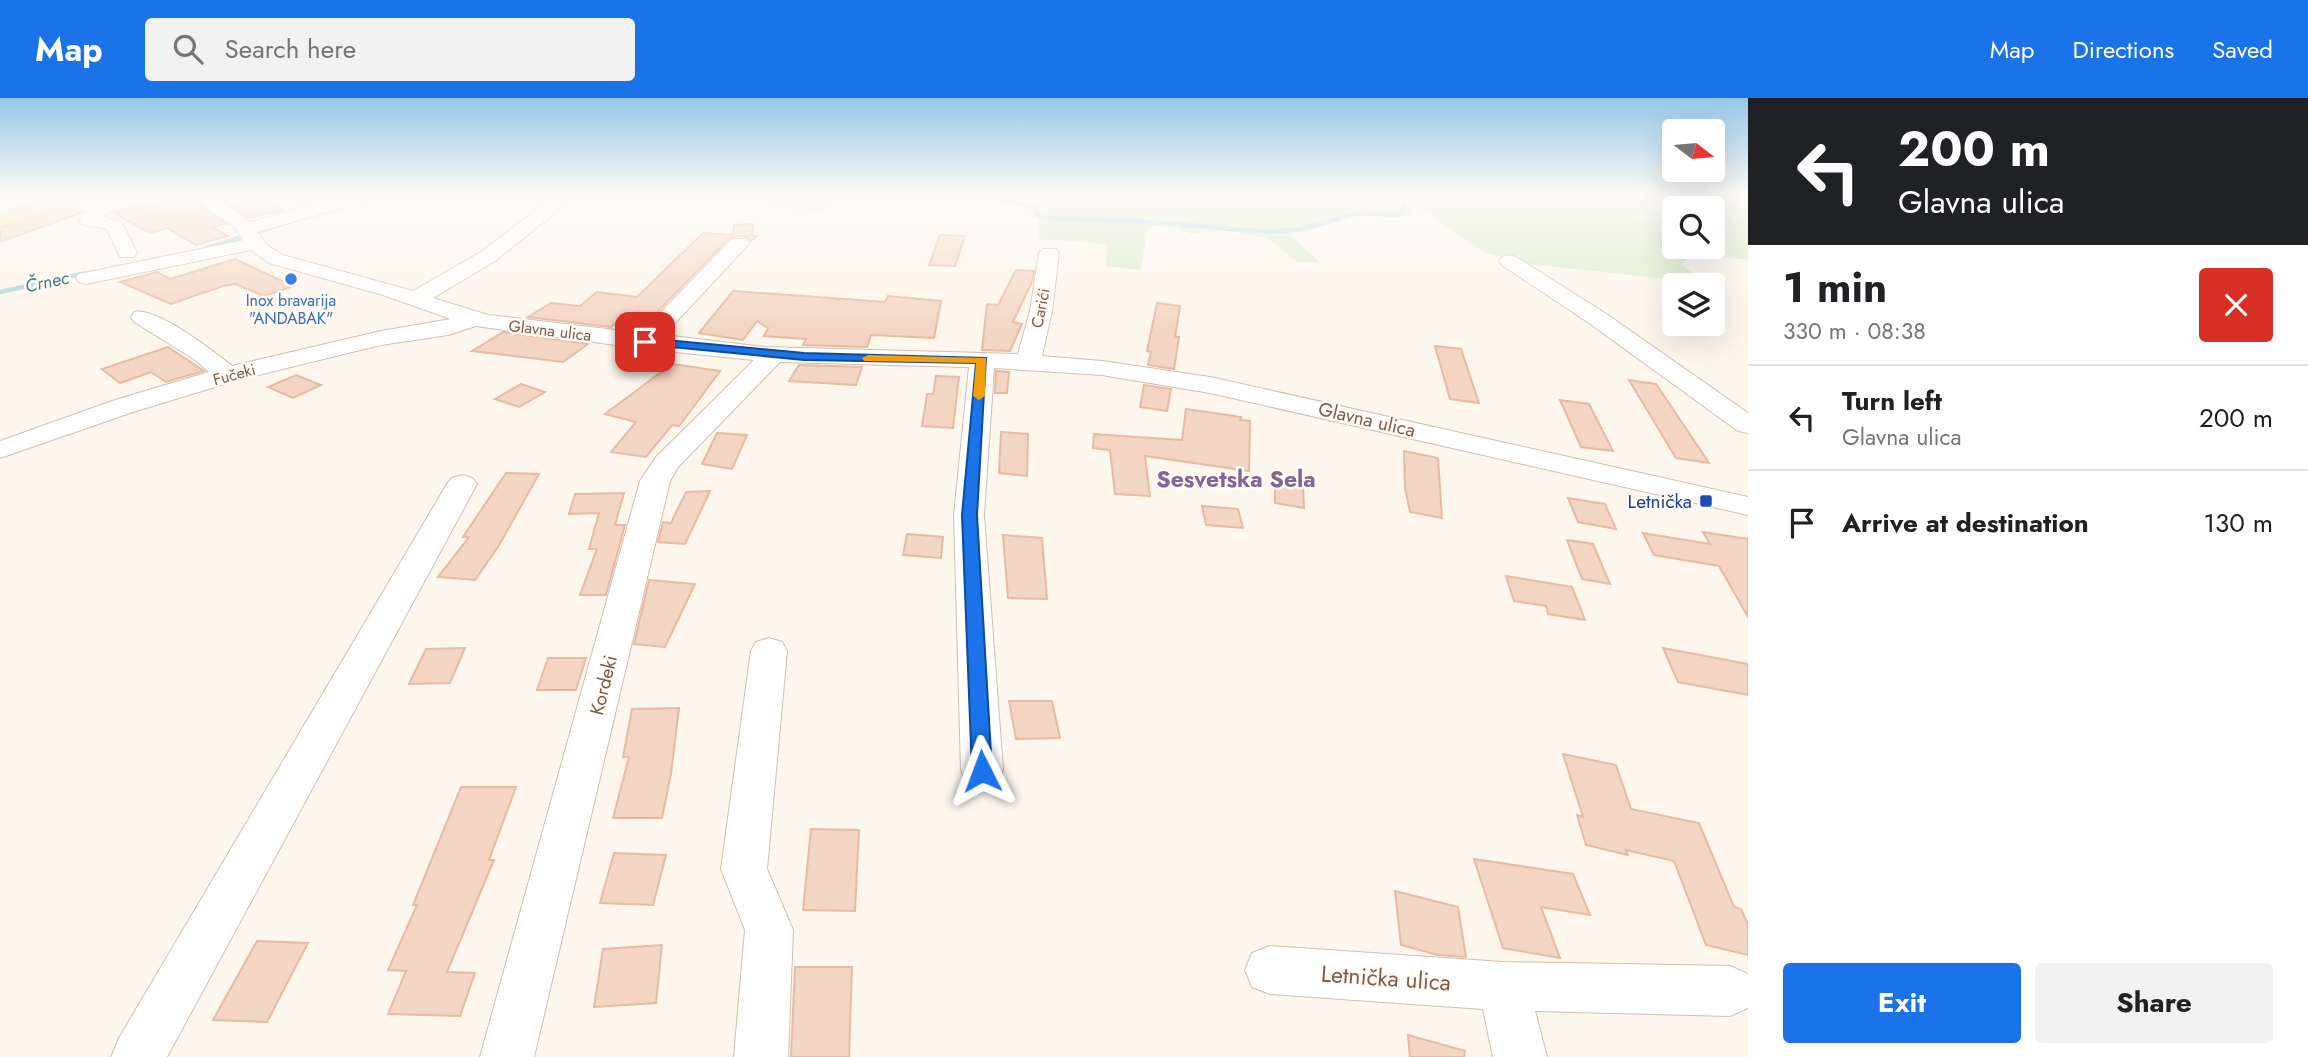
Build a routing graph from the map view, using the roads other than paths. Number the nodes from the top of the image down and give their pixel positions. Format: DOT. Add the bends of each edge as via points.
graph roads {
  1 [pos="122,242"];
  2 [pos="228,242"];
  3 [pos="257,242"];
  4 [pos="510,242"];
  5 [pos="739,243"];
  6 [pos="127,253"];
  7 [pos="1049,253"];
  8 [pos="1510,261"];
  9 [pos="86,278"];
  10 [pos="415,298"];
  11 [pos="142,317"];
  12 [pos="474,319"];
  13 [pos="645,342"];
  14 [pos="773,355"];
  15 [pos="982,360"];
  16 [pos="1028,362"];
  17 [pos="227,375"];
  18 [pos="1748,425"];
  19 [pos="0,450"];
  20 [pos="462,484"];
  21 [pos="1748,506"];
  22 [pos="769,651"];
  23 [pos="982,771"];
  24 [pos="1270,970"];
  25 [pos="1503,986"];
  26 [pos="1730,991"];
  27 [pos="138,1057"];
  28 [pos="507,1057"];
  29 [pos="761,1057"];
  30 [pos="1520,1057"];
  1 -- 6 [label="street"];
  2 -- 9 [label="street"];
  3 -- 10 [label="street, Glavna ulica" via="276,259"];
  4 -- 10 [label="street"];
  5 -- 13 [label="street"];
  7 -- 16 [label="street, Carići"];
  8 -- 18 [label="street"];
  10 -- 12 [label="street, Glavna ulica"];
  11 -- 17 [label="street"];
  12 -- 13 [label="street, Glavna ulica"];
  12 -- 17 [label="street, Fučeki"];
  13 -- 14 [label="street, Glavna ulica"];
  14 -- 15 [label="street, Glavna ulica"];
  14 -- 28 [label="street, Kordeki" via="666,463 655,481"];
  15 -- 16 [label="street, Glavna ulica"];
  15 -- 23 [label="street" via="969,515"];
  16 -- 21 [label="street, Glavna ulica" via="1102,368 1264,396"];
  17 -- 19 [label="street, Fučeki"];
  20 -- 27 [label="street"];
  22 -- 29 [label="street" via="744,869 769,930"];
  24 -- 25 [label="street, Letnička ulica"];
  25 -- 26 [label="street, Letnička ulica"];
  25 -- 30 [label="street"];
}
